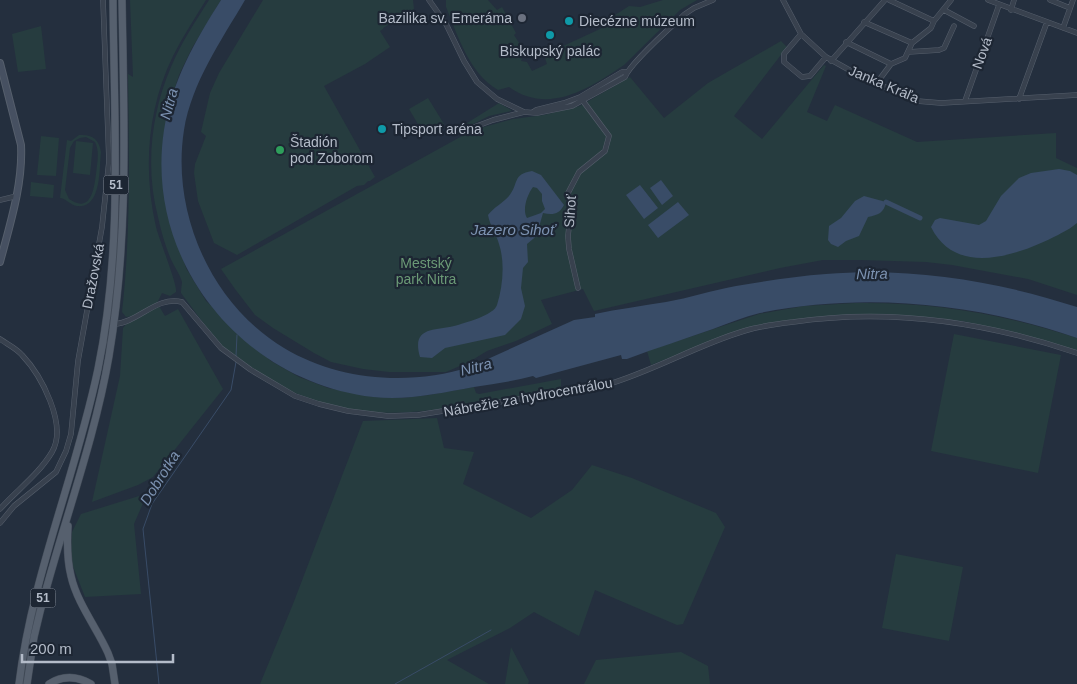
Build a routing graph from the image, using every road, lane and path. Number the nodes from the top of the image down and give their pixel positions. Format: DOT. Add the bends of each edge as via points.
graph roads {
  1 [pos="103,0"];
  2 [pos="113,0"];
  3 [pos="122,0"];
  4 [pos="713,0"];
  5 [pos="783,0"];
  6 [pos="885,0"];
  7 [pos="889,0"];
  8 [pos="951,0"];
  9 [pos="988,0"];
  10 [pos="1014,0"];
  11 [pos="1050,0"];
  12 [pos="1073,0"];
  13 [pos="431,1"];
  14 [pos="1000,5"];
  15 [pos="1070,8"];
  16 [pos="944,10"];
  17 [pos="1011,10"];
  18 [pos="934,21"];
  19 [pos="864,22"];
  20 [pos="1047,22"];
  21 [pos="954,26"];
  22 [pos="974,26"];
  23 [pos="1063,28"];
  24 [pos="1077,33"];
  25 [pos="801,34"];
  26 [pos="846,42"];
  27 [pos="912,43"];
  28 [pos="908,52"];
  29 [pos="826,57"];
  30 [pos="831,61"];
  31 [pos="0,63"];
  32 [pos="891,64"];
  33 [pos="876,84"];
  34 [pos="1077,88"];
  35 [pos="1076,95"];
  36 [pos="581,99"];
  37 [pos="1019,99"];
  38 [pos="965,101"];
  39 [pos="524,112"];
  40 [pos="469,129"];
  41 [pos="17,196"];
  42 [pos="0,200"];
  43 [pos="0,262"];
  44 [pos="578,288"];
  45 [pos="114,324"];
  46 [pos="0,339"];
  47 [pos="1077,353"];
  48 [pos="0,509"];
  49 [pos="69,513"];
  50 [pos="0,523"];
  51 [pos="19,684"];
  52 [pos="27,684"];
  53 [pos="49,684"];
  54 [pos="91,684"];
  55 [pos="115,684"];
  1 -- 50 [label="street, Dražovská" via="109,160 102,227 78,362 72,434 56,472 14,506"];
  2 -- 51 [label="main road, 51" via="116,202 108,304 91,404 36,592"];
  3 -- 45 [label="main road, 51" via="124,168 120,282"];
  4 -- 36 [label="street" via="685,14 627,72 622,72"];
  5 -- 25 [label="street, Janka Kráľa"];
  6 -- 19 [label="street"];
  7 -- 18 [label="street"];
  8 -- 16 [label="street"];
  9 -- 14 [label="street"];
  10 -- 17 [label="street"];
  11 -- 15 [label="street"];
  12 -- 15 [label="street"];
  13 -- 39 [label="street" via="477,82 497,98"];
  14 -- 17 [label="street"];
  14 -- 38 [label="street, Nová"];
  15 -- 23 [label="street"];
  16 -- 18 [label="street"];
  16 -- 22 [label="street"];
  17 -- 20 [label="street"];
  18 -- 27 [label="street" via="926,33"];
  19 -- 26 [label="street"];
  19 -- 27 [label="street"];
  20 -- 23 [label="street"];
  20 -- 37 [label="street"];
  21 -- 28 [label="street" via="944,48"];
  23 -- 24 [label="street"];
  25 -- 29 [label="street, Janka Kráľa"];
  25 -- 29 [label="street" via="784,54 784,62 802,77 810,76"];
  26 -- 30 [label="street"];
  26 -- 32 [label="street"];
  27 -- 28 [label="street"];
  28 -- 32 [label="street" via="905,58"];
  29 -- 30 [label="street, Janka Kráľa"];
  30 -- 33 [label="street, Janka Kráľa"];
  31 -- 41 [label="street" via="21,145"];
  32 -- 33 [label="street"];
  33 -- 38 [label="street, Janka Kráľa" via="917,101"];
  34 -- 35 [label="street"];
  35 -- 37 [label="street, Janka Kráľa"];
  36 -- 39 [label="street" via="572,106 537,113"];
  36 -- 44 [label="street, Sihoť" via="609,136 605,151 579,172 568,193 569,249"];
  37 -- 38 [label="street, Janka Kráľa"];
  39 -- 40 [label="street"];
  41 -- 42 [label="street"];
  41 -- 43 [label="street"];
  45 -- 47 [label="street, Nábrežie za hydrocentrálou" via="127,321 160,303 176,300 182,302 227,354 286,391 318,404 360,413 404,416 606,385 743,331 810,319 847,316 936,320 1002,332"];
  45 -- 49 [label="main road, 51" via="103,388"];
  46 -- 48 [label="street" via="20,353 40,379 49,396 58,436 40,467"];
  49 -- 52 [label="main road, 51" via="40,612"];
  49 -- 55 [label="main road" via="67,553 71,577 108,653"];
  53 -- 54 [label="main road" via="69,677"];
}
